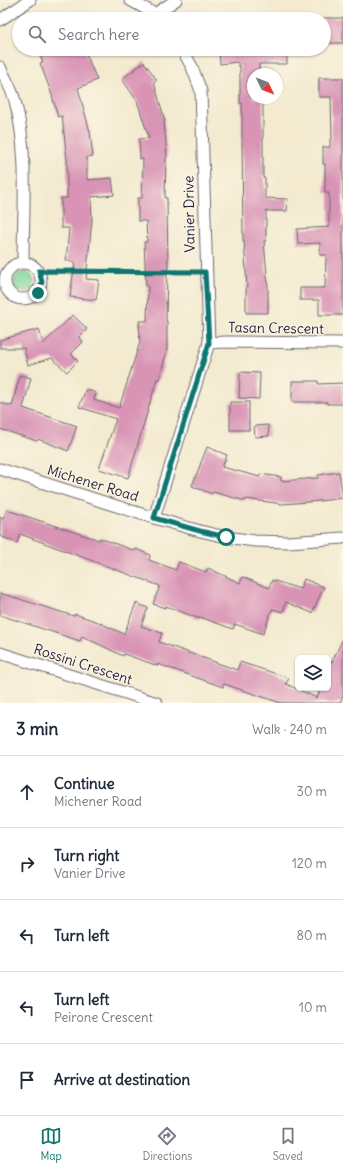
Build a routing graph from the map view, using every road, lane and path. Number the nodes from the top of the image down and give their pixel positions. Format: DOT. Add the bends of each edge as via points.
graph roads {
  1 [pos="30,0"];
  2 [pos="130,0"];
  3 [pos="176,0"];
  4 [pos="149,12"];
  5 [pos="163,12"];
  6 [pos="0,20"];
  7 [pos="186,56"];
  8 [pos="0,67"];
  9 [pos="23,263"];
  10 [pos="39,271"];
  11 [pos="3,272"];
  12 [pos="205,272"];
  13 [pos="209,343"];
  14 [pos="343,343"];
  15 [pos="0,469"];
  16 [pos="154,518"];
  17 [pos="343,538"];
  18 [pos="0,653"];
  19 [pos="157,703"];
  1 -- 6 [label="street"];
  2 -- 4 [label="street"];
  3 -- 5 [label="street"];
  7 -- 12 [label="street, Vanier Drive" via="201,91"];
  8 -- 9 [label="street" via="14,99 23,145"];
  9 -- 10 [label="street"];
  9 -- 11 [label="street"];
  10 -- 11 [label="street" via="42,282 38,293 21,300 7,290"];
  10 -- 12 [label="path"];
  12 -- 13 [label="street, Vanier Drive"];
  13 -- 14 [label="street, Tasan Crescent"];
  13 -- 16 [label="street, Vanier Drive"];
  15 -- 16 [label="street, Michener Road"];
  16 -- 17 [label="street, Michener Road" via="226,537 255,541 289,542"];
  18 -- 19 [label="street, Rossini Crescent"];
}
